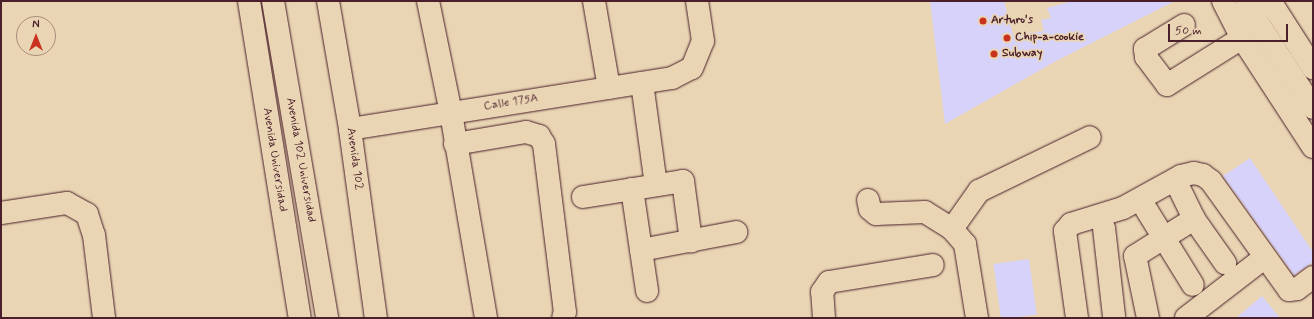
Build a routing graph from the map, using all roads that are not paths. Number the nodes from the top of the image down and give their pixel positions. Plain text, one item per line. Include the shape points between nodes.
1 (249, 1) edge
2 (273, 1) edge
3 (328, 1) edge
4 (428, 1) edge
5 (594, 1) edge
6 (697, 1) edge
7 (1223, 1) edge
8 (1247, 1) edge
9 (1270, 1) edge
10 (1184, 25) dead end
11 (1242, 38) junction
12 (1313, 68) edge
13 (642, 83) junction
14 (610, 88) junction
15 (1313, 108) edge
16 (451, 113) junction
17 (350, 129) junction
18 (1090, 137) dead end
19 (455, 144) junction
20 (1313, 147) edge
21 (656, 185) junction
22 (632, 189) junction
23 (1180, 190) dead end
24 (583, 197) dead end
25 (868, 200) dead end
26 (1146, 210) dead end
27 (1, 213) edge
28 (1194, 218) junction
29 (1104, 228) dead end
30 (736, 232) dead end
31 (958, 236) junction
32 (1162, 238) junction
33 (691, 240) junction
34 (641, 250) junction
35 (1135, 256) junction
36 (1264, 258) junction
37 (1225, 263) dead end
38 (933, 265) dead end
39 (1108, 266) junction
40 (1313, 278) edge
41 (1193, 284) dead end
42 (647, 291) dead end
43 (1114, 316) dead end
44 (104, 318) edge
45 (300, 318) edge
46 (327, 318) edge
47 (376, 318) edge
48 (486, 318) edge
49 (563, 318) edge
50 (824, 318) edge
51 (977, 318) edge
52 (1077, 318) edge
53 (1148, 318) edge
54 (1186, 318) edge

1 - 45 street, Avenida Universidad
2 - 46 street, Avenida 102 Universidad
3 - 17 street, Avenida 102
4 - 16 street
5 - 14 street
6 - 13 street, Calle 175A via 703,41 692,68 672,78
7 - 11 street
8 - 15 street
9 - 12 street
10 - 11 street via 1145,49 1146,57 1167,85
11 - 20 street
13 - 14 street, Calle 175A
13 - 21 street
14 - 16 street, Calle 175A
16 - 17 street, Calle 175A
16 - 19 street
17 - 47 street, Avenida 102
18 - 31 street via 979,191
19 - 48 street
19 - 49 street via 526,132 539,136 544,144 565,312
21 - 22 street
21 - 33 street via 683,181
22 - 24 street
22 - 34 street
23 - 28 street
25 - 31 street via 870,209 876,214 925,212
26 - 32 street
27 - 44 street via 67,203 87,214 94,235
28 - 32 street
28 - 37 street
29 - 39 street
30 - 33 street
31 - 51 street
32 - 35 street
32 - 41 street
33 - 34 street
34 - 42 street
35 - 39 street
35 - 53 street
36 - 40 street via 1289,290 1297,289
36 - 52 street via 1211,181 1203,174 1181,176 1123,208 1071,224 1066,232
36 - 54 street
38 - 50 street via 829,282 822,292
39 - 43 street

